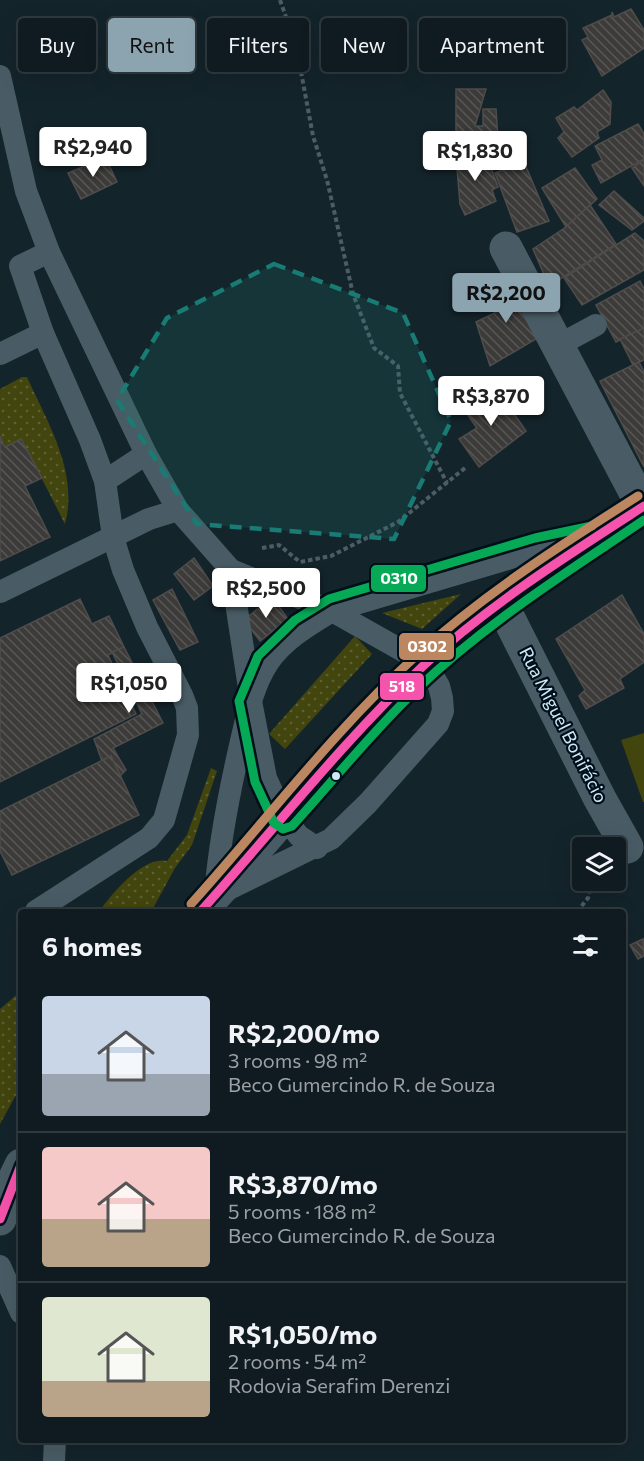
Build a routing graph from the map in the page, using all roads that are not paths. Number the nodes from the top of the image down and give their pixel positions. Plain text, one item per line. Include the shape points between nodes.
1 (0, 76) edge
2 (506, 248) dead end
3 (49, 252) junction
4 (596, 325) dead end
5 (43, 333) junction
6 (557, 346) junction
7 (0, 354) edge
8 (146, 453) junction
9 (105, 481) junction
10 (643, 507) edge
11 (178, 510) junction
12 (113, 537) junction
13 (597, 537) junction
14 (231, 570) junction
15 (0, 592) edge
16 (501, 603) junction
17 (332, 612) junction
18 (426, 664) junction
19 (251, 701) junction
20 (284, 817) junction
21 (627, 847) dead end
22 (317, 848) junction
23 (208, 904) edge
24 (39, 909) edge
25 (18, 1171) edge
26 (0, 1219) edge
27 (0, 1266) edge
28 (18, 1306) edge
29 (55, 1443) edge
30 (54, 1461) edge

1 - 3 lane via 26,191
2 - 6 main road
3 - 5 lane via 21,266
3 - 8 lane
4 - 6 lane
5 - 7 lane
5 - 9 lane
6 - 10 main road
8 - 9 lane
8 - 11 lane
9 - 12 lane
10 - 13 main road
11 - 12 lane
11 - 14 lane
12 - 15 lane
12 - 24 lane via 147,627 182,694 188,735 164,820 148,838
13 - 16 main road
13 - 17 lane via 538,550
14 - 17 lane
14 - 19 lane
16 - 18 main road
16 - 21 main road, Rua Miguel Bonifácio
17 - 18 lane
17 - 19 lane via 303,628 274,656
18 - 20 main road
18 - 22 lane via 442,698 438,724 345,827
19 - 20 lane via 266,778
19 - 23 lane
20 - 22 lane via 299,836
20 - 23 main road
22 - 23 lane
25 - 26 main road
27 - 28 lane
29 - 30 lane

